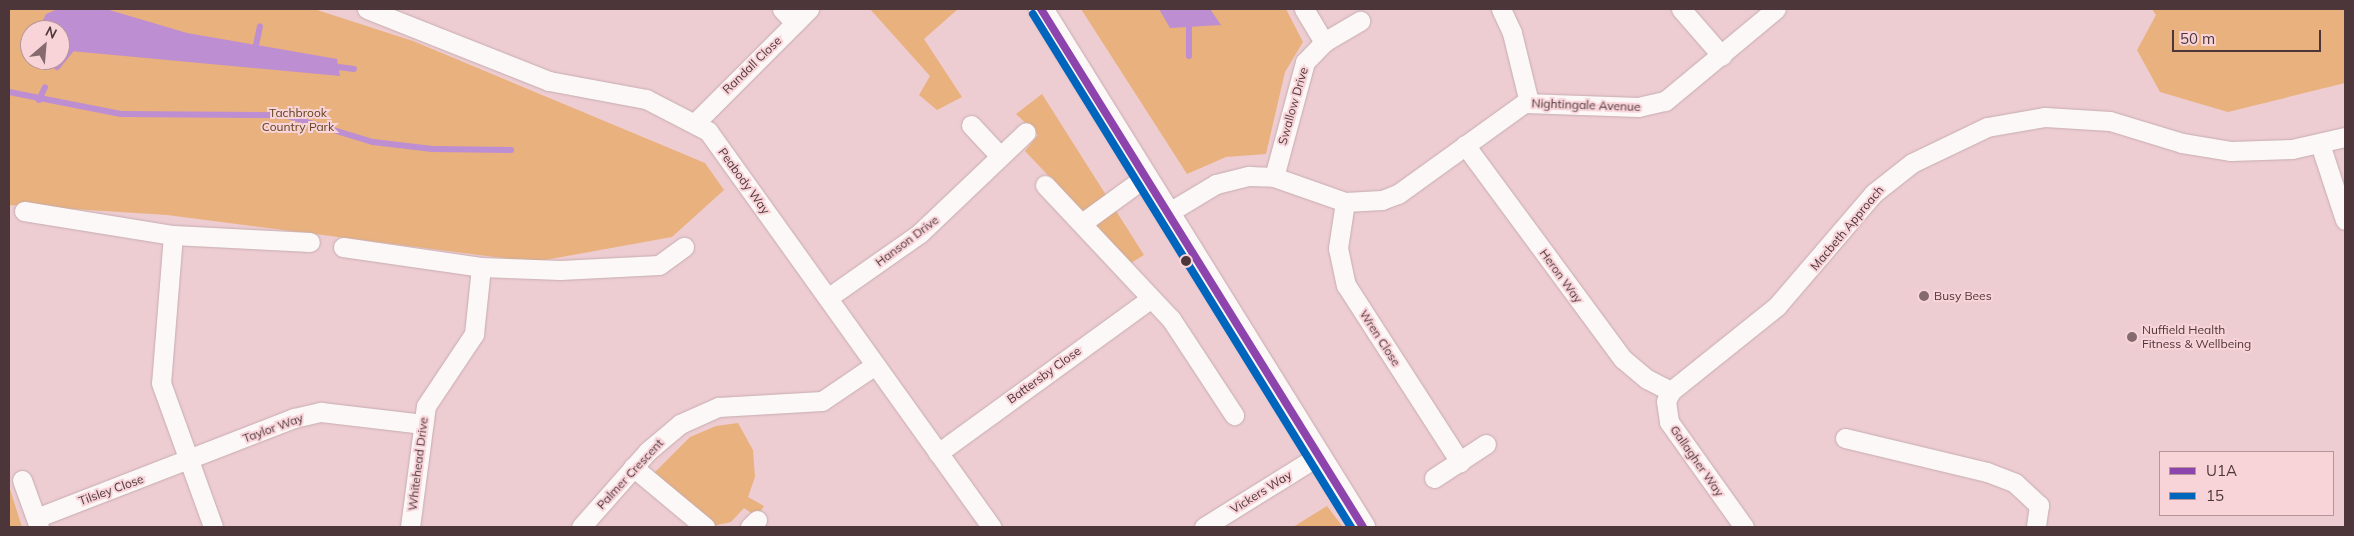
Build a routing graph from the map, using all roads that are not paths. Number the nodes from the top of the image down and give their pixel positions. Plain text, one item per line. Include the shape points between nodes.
1 (368, 9) edge
2 (782, 9) edge
3 (809, 9) edge
4 (1041, 9) edge
5 (1304, 9) edge
6 (1501, 9) edge
7 (1681, 9) edge
8 (1776, 9) edge
9 (1360, 21) dead end
10 (795, 23) junction
11 (1324, 42) junction
12 (1722, 56) junction
13 (1529, 102) junction
14 (696, 122) junction
15 (971, 125) dead end
16 (1026, 132) dead end
17 (2345, 137) edge
18 (2320, 144) junction
19 (1465, 145) junction
20 (1000, 156) junction
21 (1144, 178) junction
22 (1274, 178) junction
23 (1045, 185) dead end
24 (1345, 202) junction
25 (24, 212) dead end
26 (1166, 214) junction
27 (2345, 220) edge
28 (1082, 223) junction
29 (173, 235) junction
30 (310, 242) dead end
31 (684, 247) dead end
32 (343, 248) dead end
33 (481, 267) junction
34 (829, 297) junction
35 (1151, 298) junction
36 (875, 365) junction
37 (1671, 390) junction
38 (1234, 415) dead end
39 (422, 424) junction
40 (1845, 438) dead end
41 (1486, 444) dead end
42 (938, 453) junction
43 (1318, 456) junction
44 (187, 462) junction
45 (1460, 462) junction
46 (634, 467) junction
47 (1434, 478) dead end
48 (22, 480) dead end
49 (37, 523) edge
50 (213, 527) edge
51 (410, 527) edge
52 (581, 527) edge
53 (705, 527) edge
54 (992, 527) edge
55 (1204, 527) edge
56 (1362, 527) edge
57 (1744, 527) edge
58 (2036, 527) edge

1 - 14 street, Peabody Way via 524,73 646,99
2 - 10 street
3 - 10 street, Randall Close
4 - 21 street
5 - 11 street
6 - 13 street via 1512,33
7 - 12 street
8 - 12 street, Nightingale Avenue
9 - 11 street, Swallow Drive
10 - 14 street, Randall Close
11 - 22 street, Swallow Drive via 1299,74
12 - 13 street, Nightingale Avenue via 1675,96 1652,106
13 - 19 street, Nightingale Avenue
14 - 34 street, Peabody Way via 708,130
15 - 20 street
16 - 20 street, Hanson Drive
17 - 18 street, Macbeth Approach
18 - 27 street
18 - 37 street, Macbeth Approach via 2292,149 2222,150 2110,121 2062,117 2006,122 1967,135 1923,156 1887,182 1777,306
19 - 24 street, Nightingale Avenue via 1398,194 1362,204
19 - 37 street, Heron Way via 1623,359 1641,375
20 - 34 street, Hanson Drive via 920,233
21 - 26 street
21 - 28 street
22 - 24 street, Nightingale Avenue
22 - 26 street, Nightingale Avenue via 1228,180
23 - 28 street
24 - 45 street, Wren Close via 1338,248 1346,285
25 - 29 street
26 - 43 street
28 - 35 street
29 - 30 street
29 - 44 street via 160,377
31 - 33 street via 659,265 560,270
32 - 33 street
33 - 39 street, Whitehead Drive via 474,334 459,362 430,398
34 - 36 street, Peabody Way
35 - 38 street via 1171,319
35 - 42 street, Battersby Close
36 - 42 street, Peabody Way
36 - 46 street, Palmer Crescent via 813,403 718,407 680,424
37 - 57 street, Gallagher Way via 1666,401 1669,422
39 - 44 street, Taylor Way via 321,412 294,418
39 - 51 street, Whitehead Drive
40 - 58 street via 1987,472 2015,483 2039,505
41 - 45 street
42 - 54 street, Peabody Way
43 - 55 street, Vickers Way
43 - 56 street
44 - 49 street, Tilsley Close
44 - 50 street
45 - 47 street
46 - 52 street, Palmer Crescent
46 - 53 street
48 - 49 street, Tilsley Close

